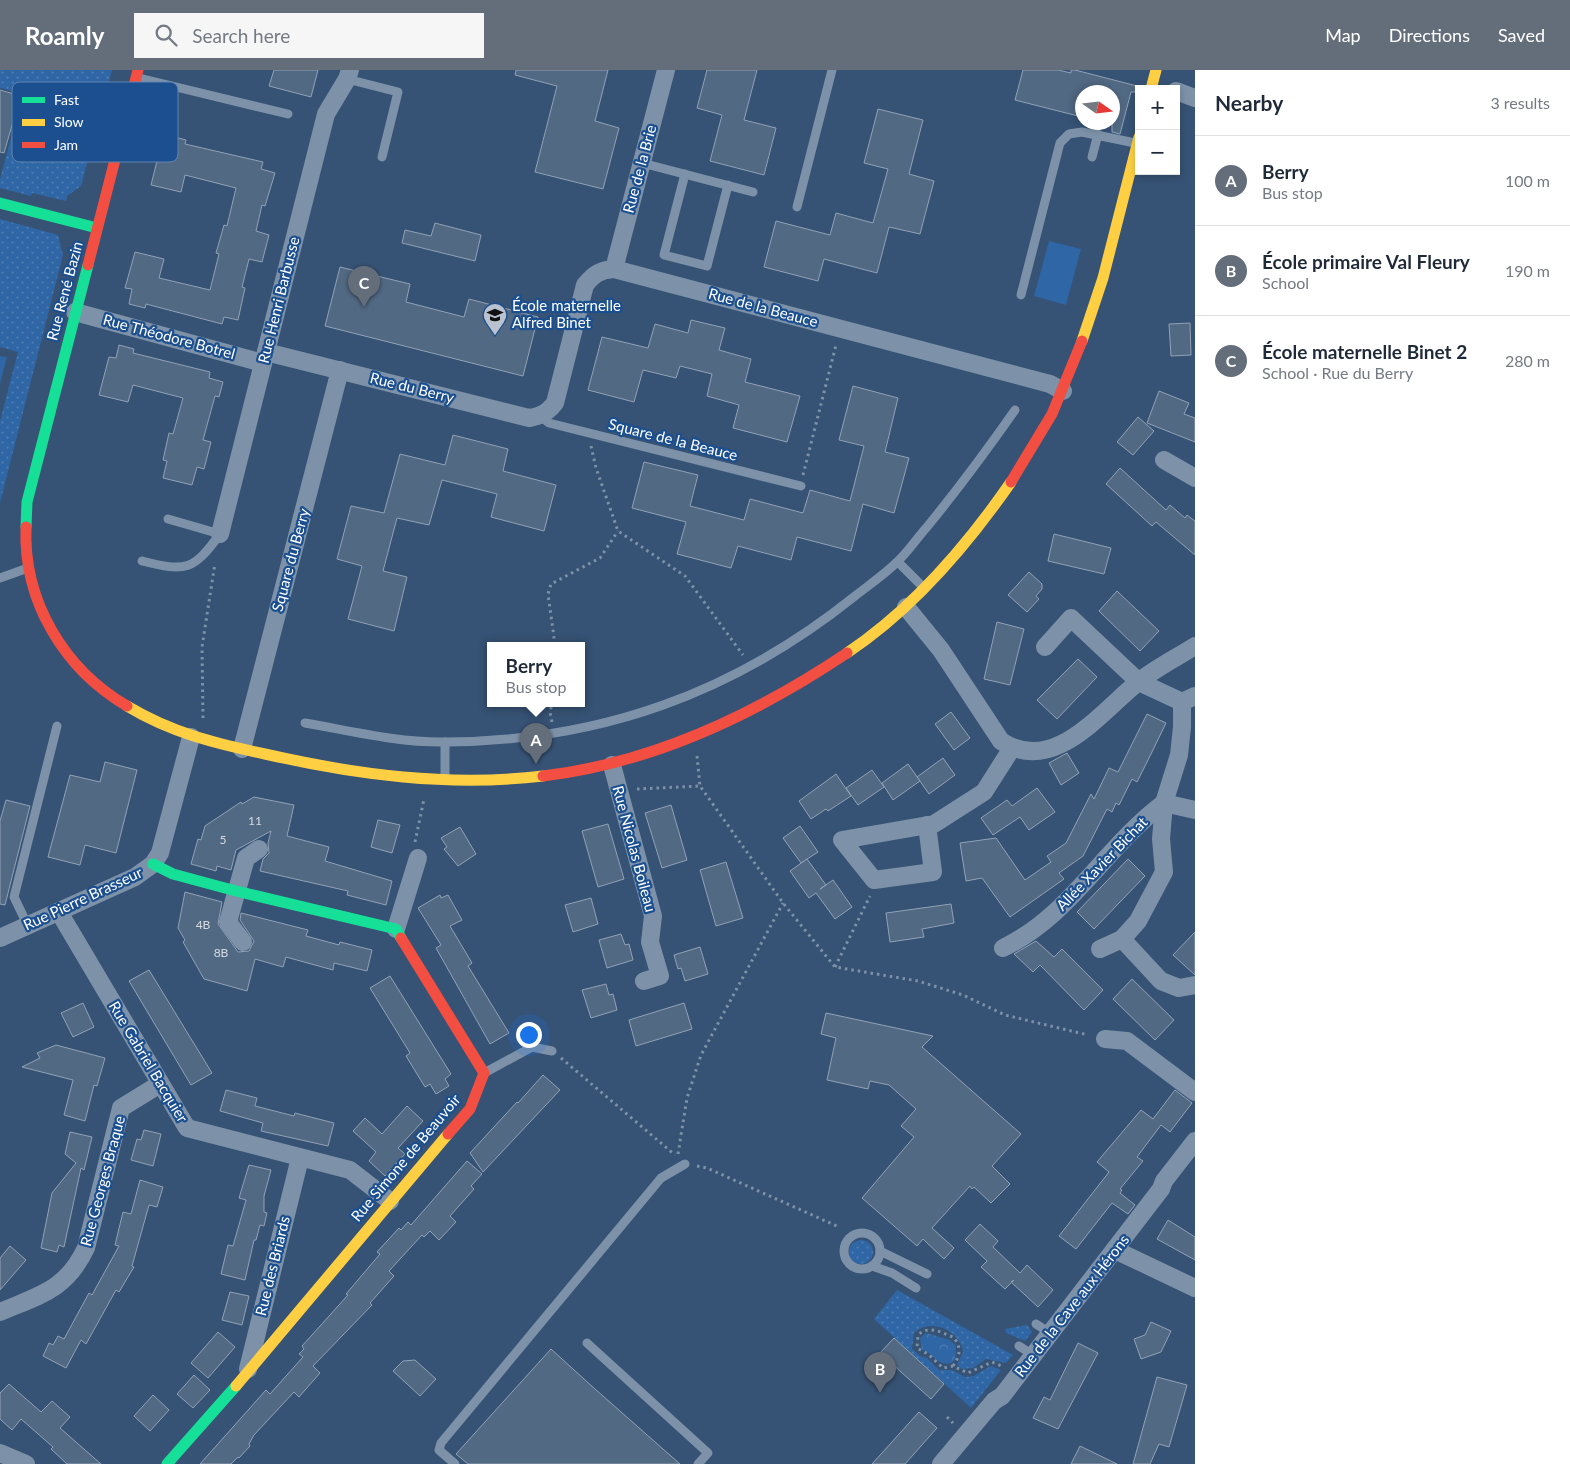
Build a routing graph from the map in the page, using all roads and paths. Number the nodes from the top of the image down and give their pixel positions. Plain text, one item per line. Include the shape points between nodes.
1 (666, 70) edge
2 (832, 70) edge
3 (137, 74) edge
4 (348, 74) edge
5 (167, 82) edge
6 (178, 85) edge
7 (1180, 92) edge
8 (1195, 98) edge
9 (288, 114) dead end
10 (1098, 134) junction
11 (1135, 140) edge
12 (1135, 151) edge
13 (382, 157) dead end
14 (1092, 157) dead end
15 (114, 162) edge
16 (642, 163) junction
17 (685, 174) junction
18 (728, 185) junction
19 (753, 192) dead end
20 (0, 203) edge
21 (798, 207) dead end
22 (97, 228) junction
23 (614, 269) junction
24 (1021, 295) dead end
25 (75, 312) junction
26 (841, 328) junction
27 (264, 357) junction
28 (340, 370) junction
29 (1063, 391) junction
30 (1016, 410) dead end
31 (540, 416) junction
32 (588, 433) junction
33 (1164, 460) dead end
34 (1195, 478) edge
35 (800, 486) joint
36 (168, 519) dead end
37 (618, 531) junction
38 (220, 534) junction
39 (142, 561) dead end
40 (215, 562) dead end
41 (898, 562) junction
42 (28, 568) junction
43 (0, 578) edge
44 (925, 589) junction
45 (906, 607) junction
46 (555, 642) edge
47 (1195, 646) edge
48 (1045, 647) dead end
49 (751, 667) junction
50 (1139, 682) junction
51 (1188, 699) edge
52 (305, 723) dead end
53 (57, 726) dead end
54 (197, 731) junction
55 (696, 735) junction
56 (445, 742) junction
57 (1012, 748) junction
58 (242, 749) junction
59 (612, 764) junction
60 (445, 781) junction
61 (629, 786) dead end
62 (700, 786) junction
63 (420, 796) dead end
64 (1164, 804) junction
65 (1195, 810) edge
66 (927, 825) junction
67 (259, 849) dead end
68 (418, 858) joint
69 (153, 864) junction
70 (874, 880) junction
71 (236, 891) junction
72 (783, 903) junction
73 (59, 912) junction
74 (28, 926) junction
75 (396, 929) junction
76 (0, 938) edge
77 (1122, 940) junction
78 (243, 942) dead end
79 (1003, 948) dead end
80 (1100, 948) dead end
81 (835, 967) junction
82 (644, 981) dead end
83 (1195, 984) edge
84 (1105, 1040) joint
85 (552, 1051) joint
86 (484, 1073) junction
87 (160, 1084) junction
88 (1195, 1092) edge
89 (1195, 1141) edge
90 (300, 1158) junction
91 (685, 1164) joint
92 (390, 1201) junction
93 (839, 1227) dead end
94 (1115, 1250) junction
95 (880, 1251) junction
96 (872, 1266) junction
97 (927, 1274) dead end
98 (916, 1288) dead end
99 (1195, 1288) edge
100 (0, 1312) edge
101 (587, 1343) dead end
102 (953, 1366) junction
103 (1007, 1369) dead end
104 (247, 1374) junction
105 (0, 1453) edge
106 (26, 1464) edge
107 (167, 1464) edge
108 (455, 1464) edge
109 (698, 1464) edge
110 (941, 1464) edge

1 - 16 street, Rue de la Brie
2 - 21 lane
3 - 5 lane
4 - 13 lane via 398,92
4 - 27 street, Rue Henri Barbusse via 326,114
6 - 9 lane
7 - 8 street
10 - 11 lane
10 - 14 lane
10 - 24 lane via 1069,134 1060,143
12 - 29 street, Rue René Bazin via 1096,300
15 - 22 street, Rue René Bazin
16 - 17 lane
16 - 23 street, Rue de la Brie
17 - 18 lane
17 - 18 lane via 664,254 707,266
18 - 19 lane
20 - 22 street
22 - 25 street, Rue René Bazin
23 - 26 street, Rue de la Beauce
23 - 31 street via 602,270 585,285 554,403
25 - 27 street, Rue Théodore Botrel
25 - 42 street, Rue René Bazin via 31,482 24,521
26 - 29 street, Rue de la Beauce via 1050,384
26 - 35 path
27 - 28 street, Rue du Berry
27 - 38 street, Rue Henri Barbusse
28 - 31 street, Rue du Berry via 529,418
28 - 58 street, Square du Berry
29 - 44 street, Rue René Bazin via 1036,444 1000,500
30 - 41 lane via 954,495
31 - 32 lane, Square de la Beauce via 549,423
32 - 35 lane, Square de la Beauce
32 - 37 path via 596,468
33 - 34 street
36 - 38 lane
37 - 46 path via 600,558 551,584 548,594
37 - 49 path via 685,576
38 - 39 lane via 203,558 187,566 168,567
40 - 54 path via 202,647
41 - 44 lane
41 - 49 lane via 823,622
42 - 43 lane
42 - 54 street, Rue René Bazin via 48,629 91,681 126,708 158,724
44 - 45 street, Rue René Bazin
45 - 55 street, Rue René Bazin via 804,682
45 - 57 street via 963,682 991,728 1001,741
47 - 50 street
48 - 50 street via 1071,618
49 - 56 lane via 678,702 602,725 540,737
50 - 51 street
50 - 57 street via 1061,745 1037,752
51 - 64 street via 1179,755
52 - 56 lane via 409,740
53 - 74 lane via 14,897
54 - 58 street, Rue René Bazin
54 - 69 street, Rue Pierre Brasseur via 164,842
55 - 59 street, Rue René Bazin
55 - 62 path
56 - 60 lane
57 - 66 street via 984,792 934,824
58 - 60 street, Rue René Bazin via 334,770
59 - 60 street, Rue René Bazin via 519,779
59 - 82 street, Rue Nicolas Boileau via 652,916 650,942 660,976
61 - 62 path via 640,790
62 - 72 path
63 - 68 path via 425,800 414,841
64 - 65 street
64 - 77 street via 1161,839 1164,872 1138,921
64 - 79 street, Allée Xavier Bichat via 1142,820 1045,923
66 - 70 street via 933,872
66 - 70 street via 842,840
67 - 71 street via 246,858
68 - 75 street
69 - 71 street via 173,874
69 - 73 street, Rue Pierre Brasseur via 135,877
70 - 81 path via 870,898
71 - 75 street
71 - 78 street via 228,922
72 - 81 path
72 - 85 path via 701,1055 687,1098 678,1158
73 - 74 street, Rue Pierre Brasseur
73 - 87 street, Rue Gabriel Bacquier
74 - 76 street, Rue Pierre Brasseur
75 - 86 street
77 - 80 street
77 - 83 street via 1161,981 1180,988
81 - 84 path via 918,981 963,995 1005,1015
84 - 88 street via 1127,1041
85 - 86 lane via 532,1047
86 - 92 street, Rue Simone de Beauvoir via 470,1109
87 - 90 street, Rue Gabriel Bacquier via 188,1128
87 - 100 street, Rue Georges Braque via 122,1108 86,1248 78,1265 54,1289
89 - 94 street, Rue de la Cave aux Hérons
90 - 92 street, Rue Gabriel Bacquier via 350,1170
90 - 104 street, Rue des Briards
91 - 93 path via 707,1168
91 - 108 lane via 662,1178 441,1443 439,1450
92 - 104 street, Rue Simone de Beauvoir
94 - 99 street
94 - 110 street, Rue de la Cave aux Hérons via 1043,1328 1026,1351 1002,1396 994,1401
95 - 96 lane
95 - 96 lane via 876,1240 866,1234 854,1235 846,1243 844,1254 850,1265 860,1269
95 - 97 lane
96 - 98 lane via 892,1273
101 - 109 lane via 708,1453
102 - 102 path via 938,1366 928,1354 920,1352 916,1344 918,1335 934,1329 953,1337 959,1345
102 - 103 path via 968,1373 992,1362
104 - 107 street, Rue Simone de Beauvoir
105 - 106 street

